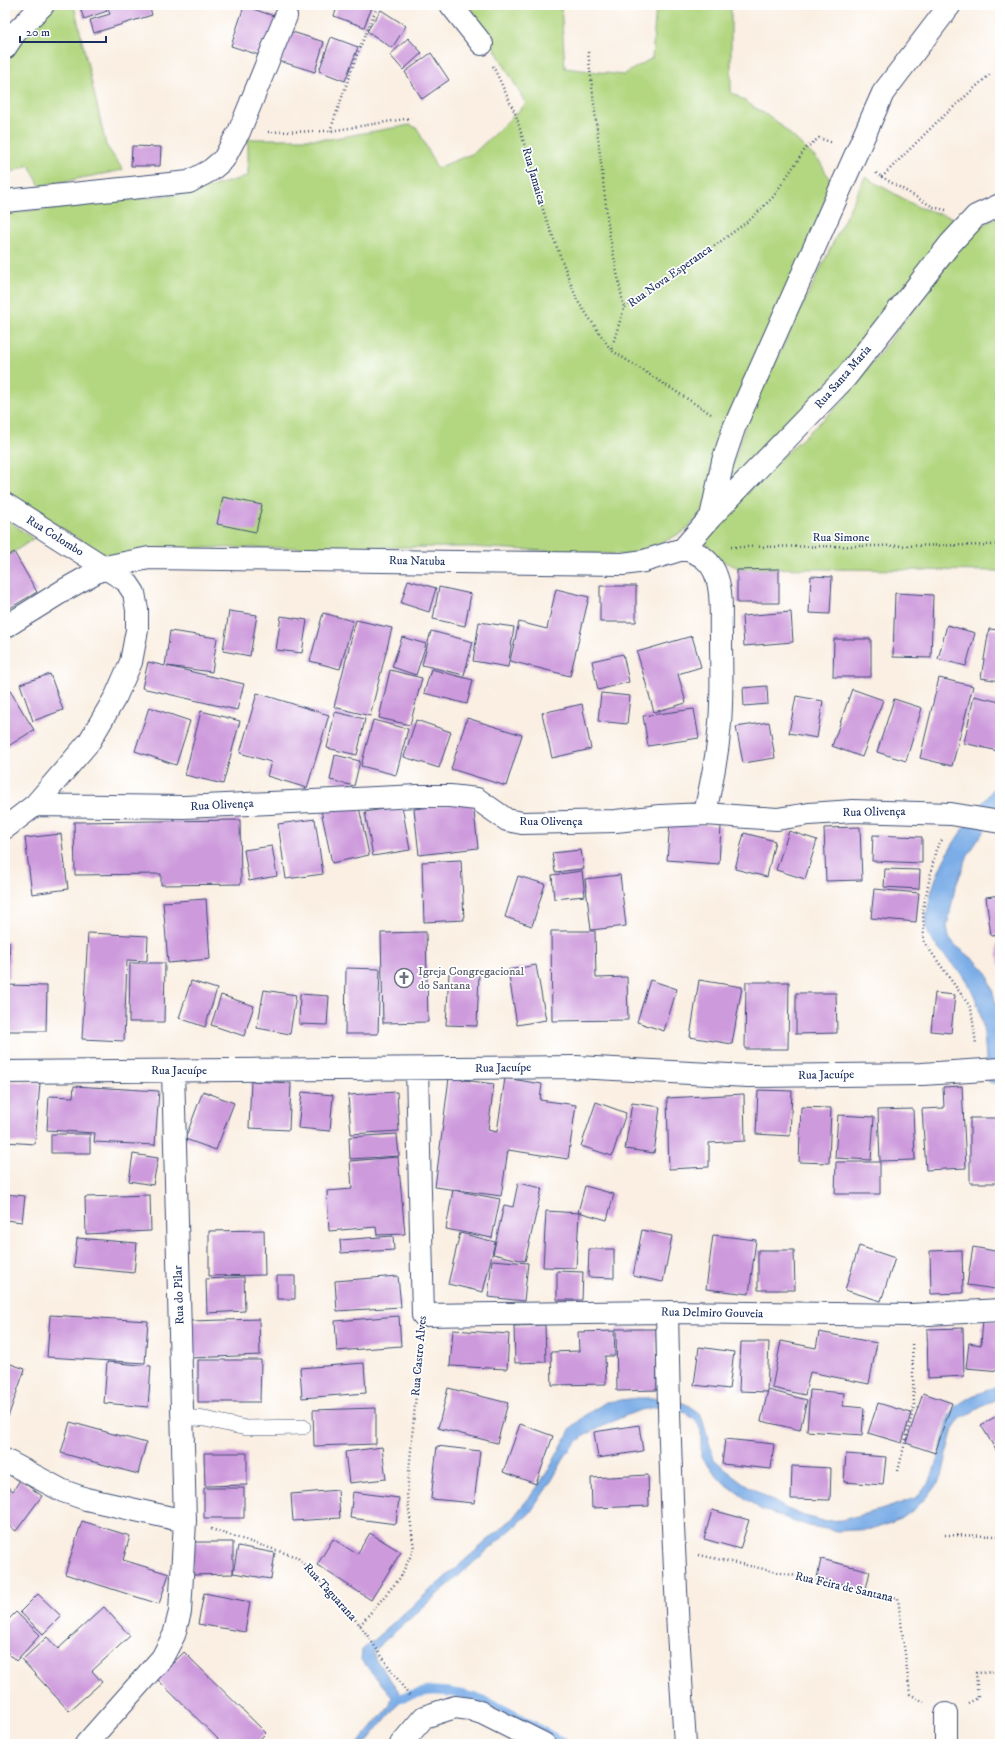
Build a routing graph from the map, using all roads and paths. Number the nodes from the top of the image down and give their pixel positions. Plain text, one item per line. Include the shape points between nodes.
1 (43, 5) edge
2 (378, 5) edge
3 (451, 5) edge
4 (950, 5) edge
5 (286, 16) dead end
6 (482, 44) joint
7 (5, 48) edge
8 (588, 52) dead end
9 (990, 74) dead end
10 (411, 118) dead end
11 (330, 131) junction
12 (239, 132) junction
13 (852, 160) junction
14 (5, 201) edge
15 (1000, 205) edge
16 (976, 216) junction
17 (624, 308) junction
18 (611, 350) junction
19 (734, 428) junction
20 (5, 504) edge
21 (711, 517) junction
22 (1000, 545) edge
23 (726, 547) dead end
24 (682, 549) junction
25 (105, 567) junction
26 (5, 627) edge
27 (35, 804) junction
28 (705, 814) junction
29 (959, 815) junction
30 (1000, 822) edge
31 (5, 828) edge
32 (416, 1069) junction
33 (173, 1070) junction
34 (987, 1070) edge
35 (5, 1072) edge
36 (1000, 1310) edge
37 (667, 1312) junction
38 (423, 1315) junction
39 (911, 1315) junction
40 (182, 1417) junction
41 (303, 1427) dead end
42 (5, 1460) edge
43 (898, 1471) dead end
44 (185, 1521) junction
45 (945, 1535) dead end
46 (1000, 1536) edge
47 (675, 1552) junction
48 (360, 1625) junction
49 (1000, 1672) edge
50 (946, 1714) junction
51 (424, 1717) junction
52 (86, 1744) edge
53 (401, 1744) edge
54 (544, 1744) edge
55 (685, 1744) edge
56 (946, 1744) edge

1 - 7 street via 15,33
2 - 11 path
3 - 6 street
4 - 13 street via 883,93
5 - 12 street
6 - 18 path, Rua Jamaica via 516,115 544,213 577,300
8 - 17 path via 609,232
9 - 16 path via 882,177 933,207
10 - 11 path
11 - 12 path
12 - 14 street via 224,159 211,170 189,182
13 - 17 path, Rua Nova Esperanca via 832,142 819,138 806,148 773,196 751,219
13 - 19 street
15 - 16 street, Rua Santa Maria
16 - 21 street, Rua Santa Maria via 950,244 846,377
17 - 18 path, Rua Nova Esperanca
18 - 19 path
19 - 21 street via 723,461
20 - 25 street, Rua Colombo
21 - 24 street, Rua Santa Maria
22 - 23 path, Rua Simone
24 - 25 street, Rua Natuba via 644,561 623,564 149,558
24 - 28 street via 702,556 712,566 718,579 720,598 720,733
25 - 26 street, Rua Natuba
25 - 27 street, Rua Colombo via 126,581 134,593 138,630 131,662 116,696 89,742
27 - 28 street, Rua Olivença via 184,807 450,796 477,799 507,820 522,823 616,821
27 - 31 street, Rua Colombo
28 - 29 street, Rua Olivença via 777,819 853,811
29 - 30 street, Rua Olivença
29 - 34 path via 936,849 923,909 924,942 972,1008
32 - 33 street, Rua Jacuípe
32 - 34 street, Rua Jacuípe via 576,1067 748,1076 922,1074
32 - 38 street, Rua Castro Alves
33 - 35 street, Rua Jacuípe
33 - 40 street, Rua do Pilar
36 - 39 street, Rua Delmiro Gouveia
37 - 38 street, Rua Delmiro Gouveia
37 - 39 street, Rua Delmiro Gouveia
37 - 47 street
38 - 48 path, Rua Castro Alves via 407,1494 414,1549 400,1578
39 - 43 path via 914,1406
40 - 41 lane via 205,1418 246,1428
40 - 44 street, Rua do Pilar
42 - 44 street via 63,1491 86,1499
44 - 48 path, Rua Taguarana via 297,1557
44 - 52 street, Rua do Pilar via 180,1612 174,1635 162,1658
45 - 46 path
47 - 50 path, Rua Feira de Santana via 689,1552 898,1598 910,1694
47 - 55 street
48 - 51 path, Rua Taguarana
49 - 50 path via 976,1673 978,1698
50 - 56 street
51 - 53 street
51 - 54 street via 455,1707 470,1709

